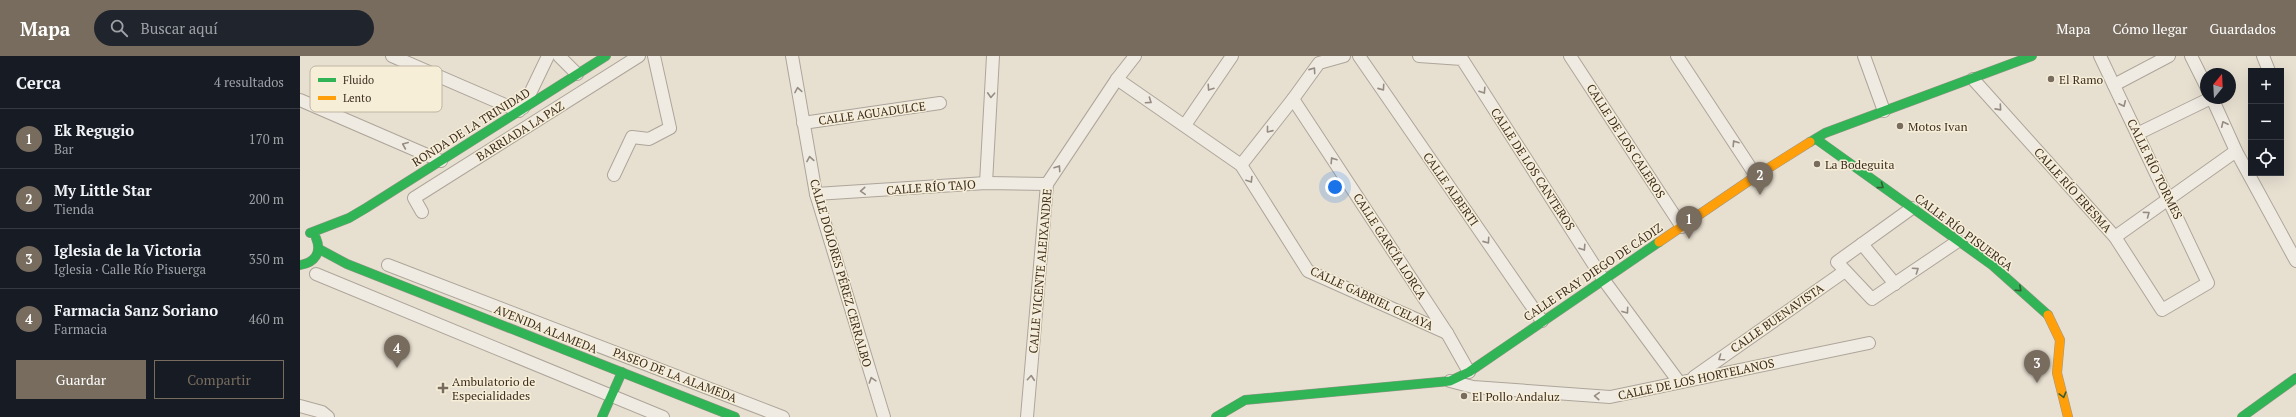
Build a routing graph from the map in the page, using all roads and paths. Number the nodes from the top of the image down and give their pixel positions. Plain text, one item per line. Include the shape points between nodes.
1 (392, 56) edge
2 (548, 56) edge
3 (559, 56) edge
4 (606, 56) edge
5 (640, 56) edge
6 (654, 56) edge
7 (792, 56) edge
8 (992, 56) edge
9 (1135, 56) edge
10 (1232, 56) edge
11 (1344, 56) edge
12 (1360, 56) edge
13 (1419, 56) edge
14 (1570, 56) edge
15 (1677, 56) edge
16 (1864, 56) edge
17 (2032, 56) edge
18 (2100, 56) edge
19 (2169, 56) edge
20 (2192, 56) edge
21 (2263, 56) edge
22 (416, 66) edge
23 (2268, 68) edge
24 (2200, 73) edge
25 (577, 74) junction
26 (442, 77) edge
27 (1116, 79) junction
28 (1974, 79) junction
29 (2114, 85) junction
30 (1293, 99) junction
31 (300, 100) edge
32 (940, 103) dead end
33 (2200, 103) edge
34 (310, 104) edge
35 (2214, 104) edge
36 (521, 110) junction
37 (1884, 111) junction
38 (328, 112) edge
39 (804, 123) junction
40 (1185, 125) junction
41 (2138, 134) junction
42 (1816, 139) junction
43 (2236, 151) junction
44 (441, 161) junction
45 (1241, 165) junction
46 (614, 175) dead end
47 (1756, 176) junction
48 (986, 183) junction
49 (1047, 184) junction
50 (816, 194) junction
51 (2169, 198) junction
52 (1912, 208) junction
53 (422, 212) dead end
54 (348, 218) junction
55 (1682, 226) junction
56 (304, 230) edge
57 (2115, 237) junction
58 (1958, 241) junction
59 (1862, 244) junction
60 (319, 248) junction
61 (2296, 261) edge
62 (312, 262) junction
63 (347, 264) junction
64 (300, 265) edge
65 (388, 265) dead end
66 (1845, 271) junction
67 (316, 274) dead end
68 (1603, 279) junction
69 (1895, 284) junction
70 (2162, 310) joint
71 (1542, 321) junction
72 (1447, 333) junction
73 (1869, 343) dead end
74 (622, 372) junction
75 (1469, 372) junction
76 (2296, 378) edge
77 (1450, 381) junction
78 (1685, 381) junction
79 (610, 396) junction
80 (300, 406) edge
81 (328, 417) edge
82 (602, 417) edge
83 (664, 417) edge
84 (735, 417) edge
85 (783, 417) edge
86 (884, 417) edge
87 (1027, 417) edge
88 (1216, 417) edge
89 (2068, 417) edge
90 (2242, 417) edge

1 - 22 street
2 - 36 street
3 - 25 street
4 - 25 street, RONDA DE LA TRINIDAD
5 - 53 street, BARRIADA LA PAZ via 414,198
6 - 46 street via 670,128 649,139 632,137
39 -> 7 street, CALLE DOLORES PÉREZ CERRALBO
8 -> 48 street
9 - 27 street, CALLE VICENTE ALEIXANDRE
10 -> 40 street
30 -> 11 street via 1319,63
12 -> 71 street, CALLE ALBERTI
13 -> 68 street, CALLE DE LOS CANTEROS via 1462,58
14 - 55 street, CALLE DE LOS CALEROS
47 -> 15 street
16 - 37 street
17 - 28 street, CALLE FRAY DIEGO DE CÁDIZ
18 - 29 street, CALLE RÍO TORMES
19 - 29 street
20 - 24 street
21 - 23 street
25 - 36 street, RONDA DE LA TRINIDAD
26 - 36 street
27 -> 40 street, CALLE GABRIEL CELAYA
49 -> 27 street, CALLE VICENTE ALEIXANDRE
28 - 37 street, CALLE FRAY DIEGO DE CÁDIZ
28 -> 57 street, CALLE RÍO ERESMA
29 -> 41 street, CALLE RÍO TORMES
30 -> 45 street
72 -> 30 street, CALLE GARCÍA LORCA
34 -> 31 street
32 - 39 street, CALLE AGUADULCE
33 - 41 street
43 -> 35 street
36 - 44 street, RONDA DE LA TRINIDAD
37 - 42 street, CALLE FRAY DIEGO DE CÁDIZ via 1825,133
44 -> 38 street
50 -> 39 street, CALLE DOLORES PÉREZ CERRALBO
40 - 45 street, CALLE GABRIEL CELAYA
41 - 51 street, CALLE RÍO TORMES
42 - 47 street, CALLE FRAY DIEGO DE CÁDIZ
42 -> 52 street, CALLE RÍO PISUERGA
43 - 51 street
43 - 61 street
44 - 54 street, RONDA DE LA TRINIDAD
45 -> 72 street, CALLE GABRIEL CELAYA via 1308,271
47 - 55 street, CALLE FRAY DIEGO DE CÁDIZ
48 - 49 street, CALLE RÍO TAJO
48 -> 50 street, CALLE RÍO TAJO
87 -> 49 street, CALLE VICENTE ALEIXANDRE
86 -> 50 street, CALLE DOLORES PÉREZ CERRALBO
57 -> 51 street
51 - 70 street, CALLE RÍO TORMES via 2208,283
52 - 58 street, CALLE RÍO PISUERGA
52 - 59 street
54 - 56 street, RONDA DE LA TRINIDAD
54 - 60 street, RONDA DE LA TRINIDAD
55 - 68 street, CALLE FRAY DIEGO DE CÁDIZ
56 - 60 street via 314,236
57 - 70 street, CALLE RÍO ERESMA
69 -> 58 street
58 -> 89 street, CALLE RÍO PISUERGA via 1992,265 2049,316 2060,340 2057,373
59 - 66 street via 1837,262
59 - 69 street
60 - 62 street, RONDA DE LA TRINIDAD via 316,259
60 - 63 street, AVENIDA ALAMEDA
62 - 63 street, AVENIDA ALAMEDA
62 - 64 street, AVENIDA ALAMEDA
63 - 74 street, AVENIDA ALAMEDA
65 - 85 street, PASEO DE LA ALAMEDA
66 - 69 street via 1872,300
66 -> 78 street, CALLE BUENAVISTA
67 - 79 street
68 - 71 street, CALLE FRAY DIEGO DE CÁDIZ
68 -> 78 street, CALLE DE LOS CANTEROS
71 - 75 street, CALLE FRAY DIEGO DE CÁDIZ
72 - 75 street, CALLE GARCÍA LORCA
73 - 78 street, CALLE DE LOS HORTELANOS
74 - 79 street
74 - 84 street, AVENIDA ALAMEDA
75 - 77 street, CALLE FRAY DIEGO DE CÁDIZ
76 - 90 street
78 -> 77 street, CALLE DE LOS HORTELANOS via 1610,397 1473,387
77 - 88 street, CALLE FRAY DIEGO DE CÁDIZ via 1245,400
79 - 82 street
79 - 83 street
80 - 81 street via 322,412

